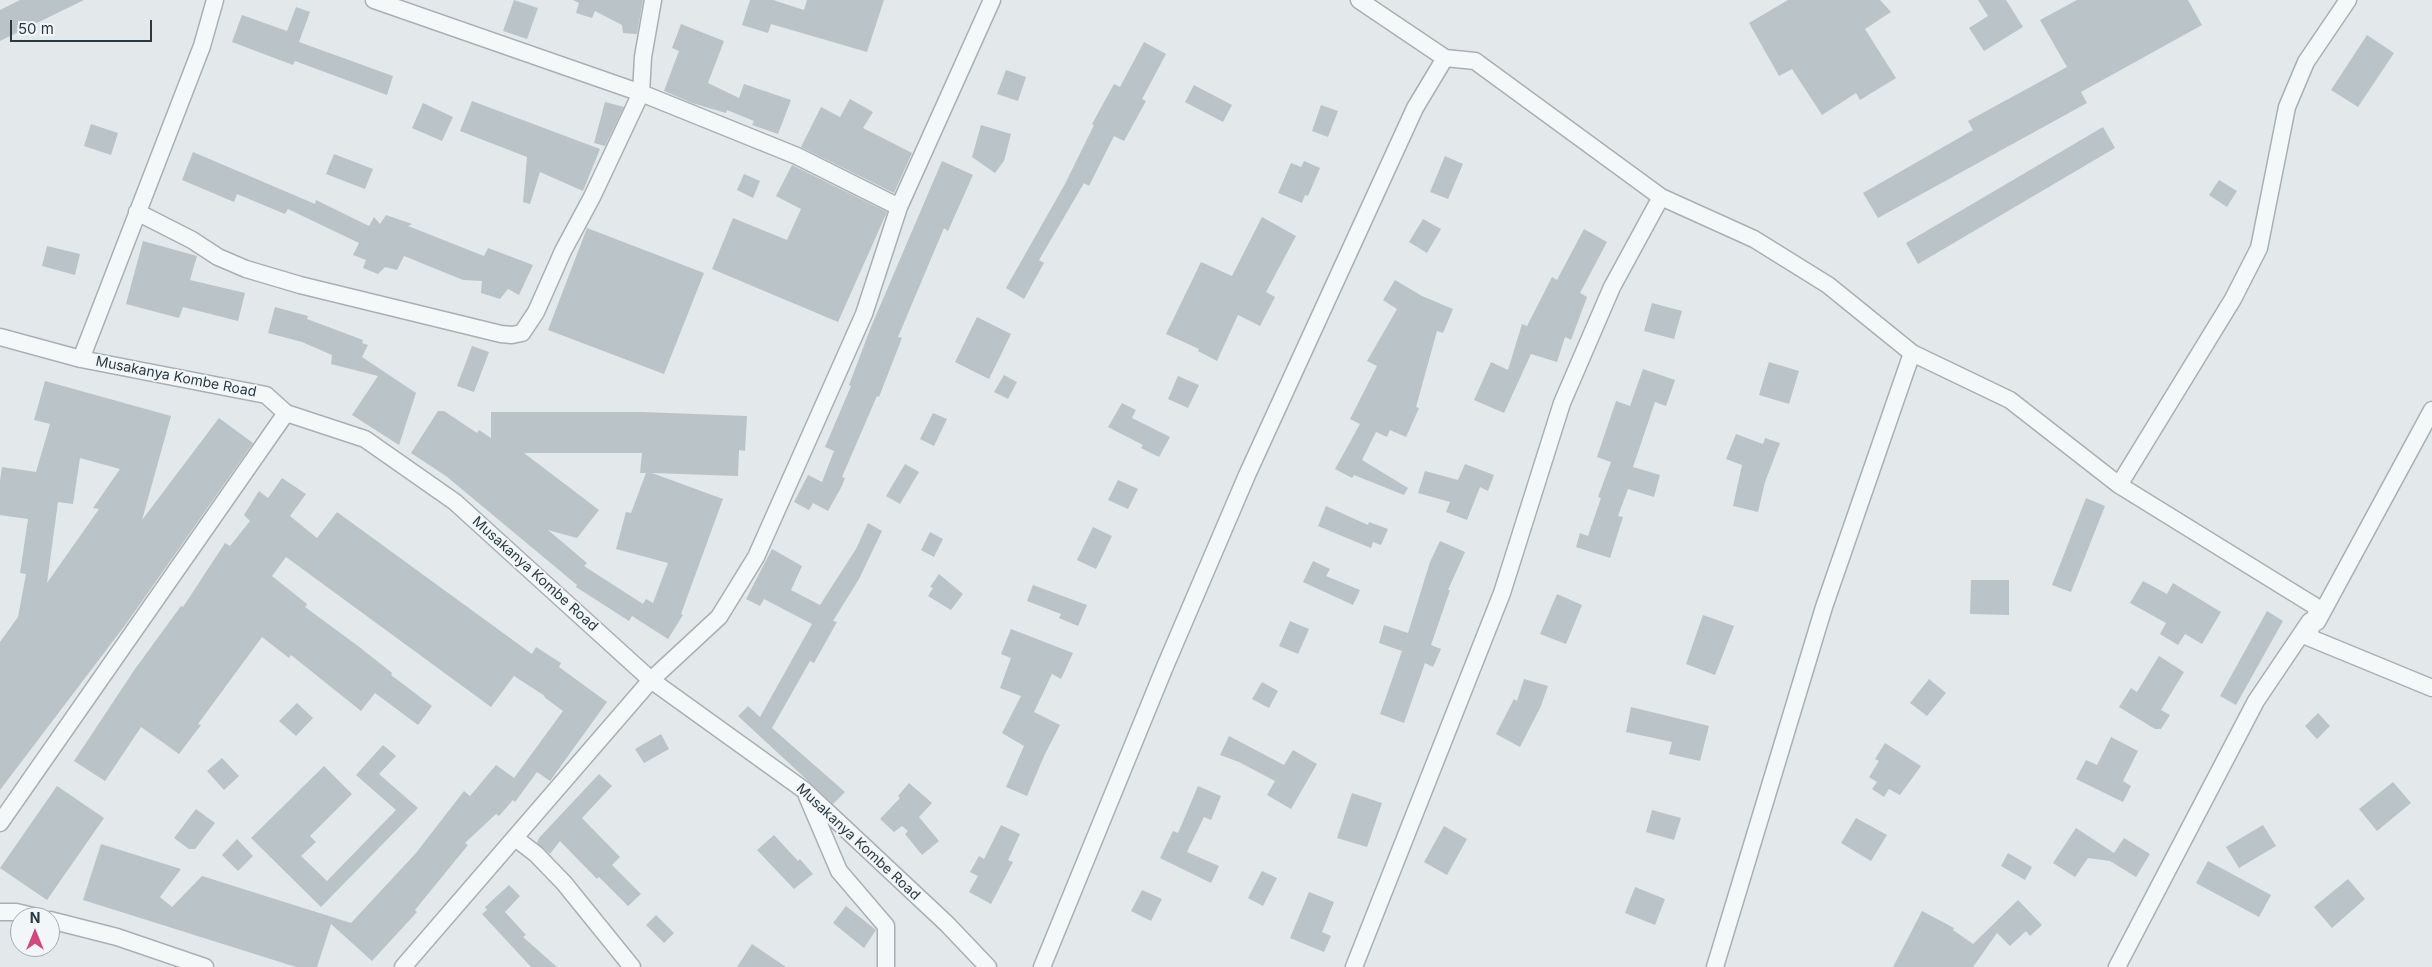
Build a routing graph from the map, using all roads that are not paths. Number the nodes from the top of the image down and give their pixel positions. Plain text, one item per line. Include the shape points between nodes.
1 (215, 0) edge
2 (374, 0) edge
3 (653, 0) edge
4 (992, 0) edge
5 (1359, 0) edge
6 (2348, 0) edge
7 (1445, 58) junction
8 (641, 93) junction
9 (1661, 196) junction
10 (900, 207) junction
11 (137, 212) junction
12 (0, 337) edge
13 (1912, 353) junction
14 (81, 359) junction
15 (2432, 410) edge
16 (286, 412) junction
17 (2119, 485) junction
18 (2318, 608) junction
19 (2308, 637) junction
20 (651, 680) junction
21 (2432, 688) edge
22 (804, 790) junction
23 (0, 823) edge
24 (515, 838) junction
25 (60, 923) edge
26 (205, 967) edge
27 (403, 967) edge
28 (632, 967) edge
29 (886, 967) edge
30 (988, 967) edge
31 (1042, 967) edge
32 (1354, 967) edge
33 (1715, 967) edge
34 (2117, 967) edge

1 - 11 street via 202,46
2 - 8 street
3 - 8 street via 643,57
4 - 10 street
5 - 7 street
6 - 17 street via 2306,62 2287,108 2259,248 2233,299
7 - 9 street via 1475,62
7 - 31 street via 1415,108 1247,474
8 - 10 street via 796,156
8 - 11 street via 536,312 522,332 512,335 300,285 246,269
9 - 13 street via 1754,239 1795,264 1828,285
9 - 32 street via 1612,287 1562,403 1502,593
10 - 20 street via 864,314 756,557 719,617
11 - 14 street via 126,249
12 - 14 street, Musakanya Kombe Road
13 - 17 street via 2010,400
13 - 33 street via 1824,607
14 - 16 street, Musakanya Kombe Road via 266,395
15 - 19 street
16 - 20 street, Musakanya Kombe Road via 364,439 455,502
16 - 23 street
17 - 18 street
18 - 19 street
18 - 34 street via 2256,700
19 - 21 street
20 - 22 street, Musakanya Kombe Road
20 - 24 street
22 - 29 street via 839,871 886,926
22 - 30 street, Musakanya Kombe Road via 947,924
24 - 27 street
24 - 28 street via 564,883
25 - 26 street via 117,937

